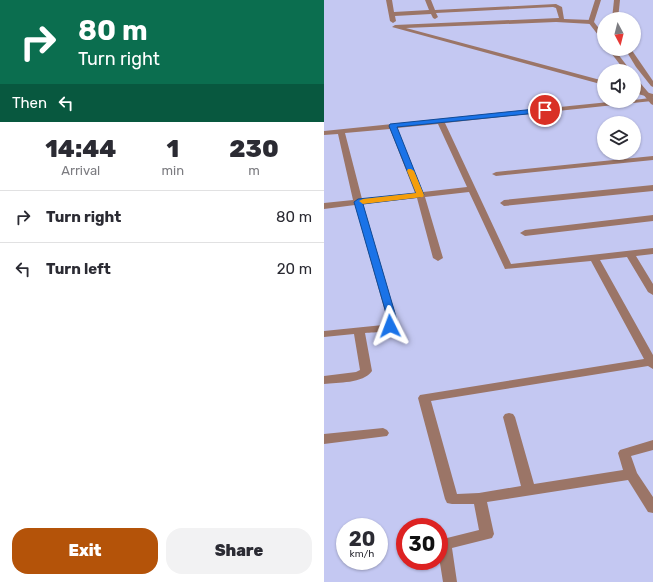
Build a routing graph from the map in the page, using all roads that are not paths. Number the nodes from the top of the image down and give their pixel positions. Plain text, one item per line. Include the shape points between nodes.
1 (389, 0) edge
2 (428, 0) edge
3 (598, 0) edge
4 (617, 0) edge
5 (552, 2) edge
6 (434, 12) junction
7 (616, 12) edge
8 (392, 14) junction
9 (562, 21) junction
10 (591, 22) junction
11 (438, 24) junction
12 (395, 27) junction
13 (597, 30) edge
14 (616, 56) edge
15 (632, 56) edge
16 (623, 64) edge
17 (597, 80) edge
18 (653, 85) edge
19 (641, 87) edge
20 (641, 94) edge
21 (652, 100) edge
22 (440, 120) junction
23 (392, 126) junction
24 (341, 131) junction
25 (324, 133) edge
26 (653, 158) edge
27 (496, 174) dead end
28 (653, 188) edge
29 (471, 189) junction
30 (420, 195) junction
31 (358, 202) junction
32 (504, 203) dead end
33 (324, 206) edge
34 (653, 218) edge
35 (525, 233) dead end
36 (653, 251) edge
37 (630, 254) junction
38 (438, 258) dead end
39 (594, 258) junction
40 (653, 292) edge
41 (359, 331) junction
42 (324, 334) edge
43 (652, 363) edge
44 (324, 380) edge
45 (509, 417) dead end
46 (383, 433) dead end
47 (324, 439) edge
48 (653, 445) edge
49 (631, 474) junction
50 (529, 490) junction
51 (479, 498) junction
52 (653, 508) edge
53 (450, 582) edge

1 - 8 street
2 - 6 street
3 - 10 street
4 - 7 street
5 - 6 street
5 - 9 street via 559,7
6 - 8 street
6 - 11 street
8 - 12 street
9 - 10 street
9 - 11 street
10 - 13 street
11 - 12 street
12 - 17 street
14 - 16 street
15 - 18 street
19 - 21 street
20 - 21 street
21 - 22 street
22 - 23 street
22 - 29 street
23 - 24 street
23 - 30 street
24 - 25 street
24 - 31 street
26 - 27 street
28 - 32 street
29 - 30 street
29 - 39 street via 508,267
30 - 31 street
30 - 38 street
31 - 33 street
31 - 41 street via 393,323 384,328
34 - 35 street
36 - 37 street
37 - 39 street
37 - 40 street
39 - 43 street
41 - 42 street
41 - 44 street via 366,371 359,376
43 - 51 street via 424,398 452,499
45 - 50 street
46 - 47 street
48 - 49 street via 624,453
49 - 50 street
49 - 52 street
50 - 51 street
51 - 53 street via 487,534 444,544

